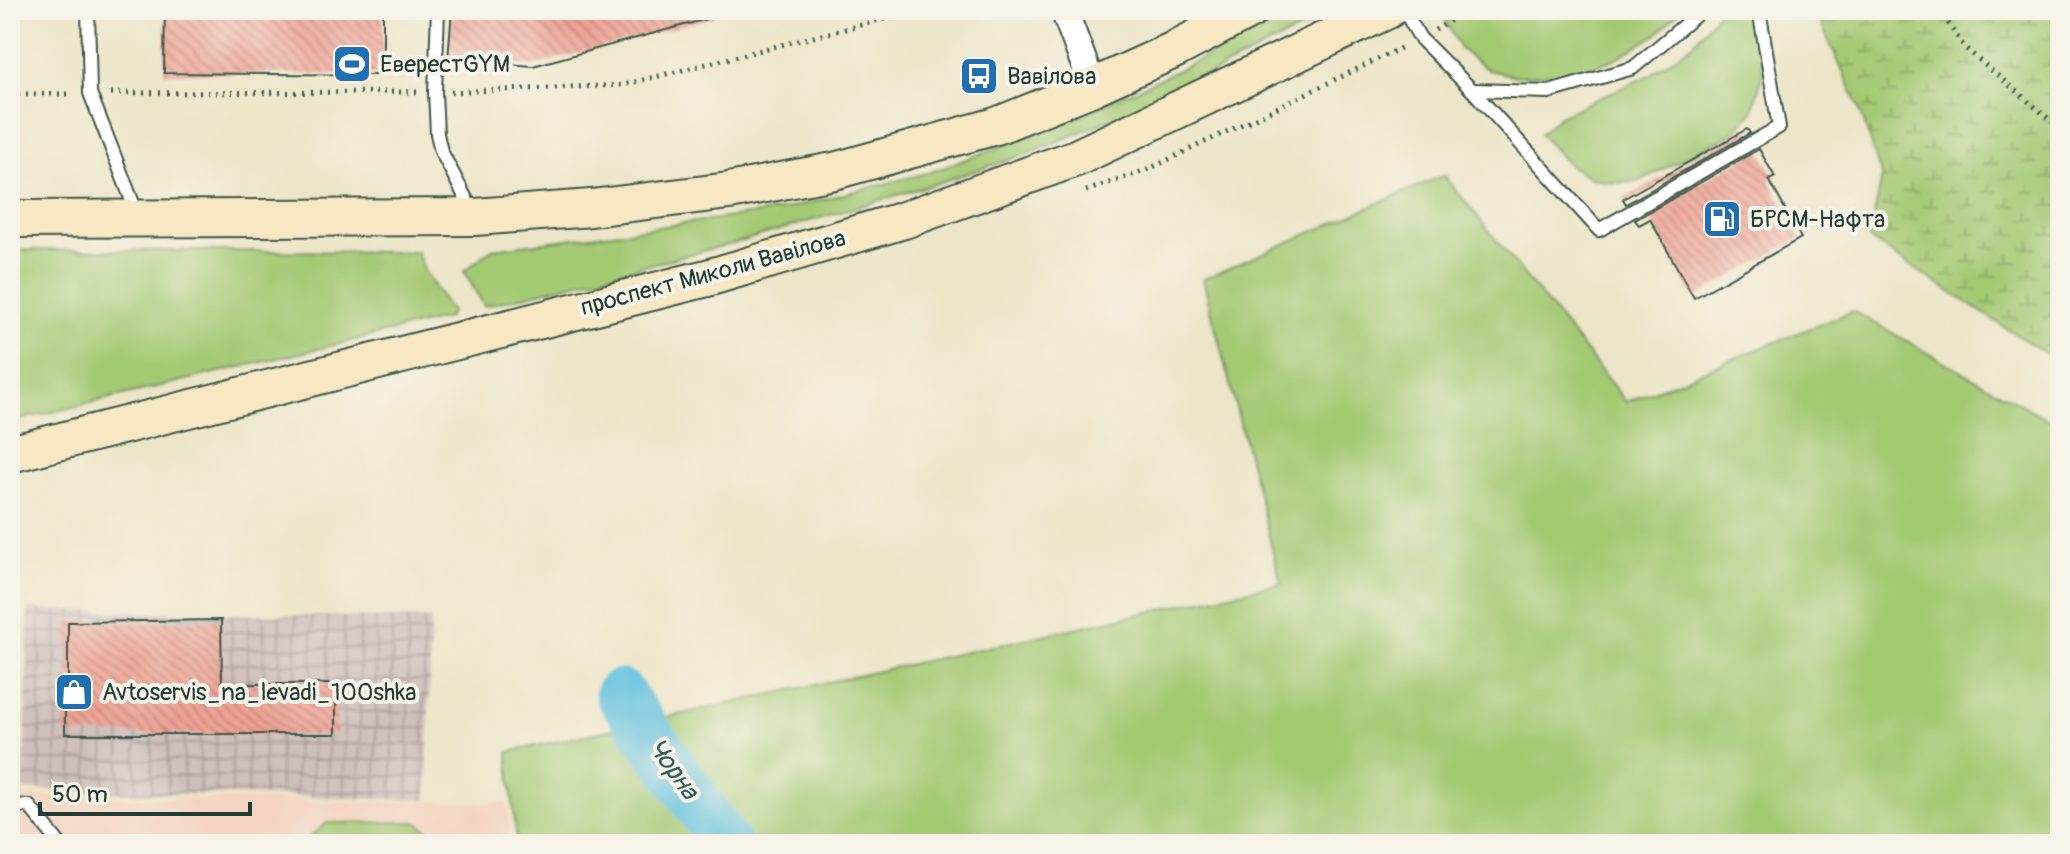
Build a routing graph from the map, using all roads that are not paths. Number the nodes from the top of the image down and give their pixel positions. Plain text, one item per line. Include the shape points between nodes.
1 (88, 10) edge
2 (438, 10) edge
3 (1064, 10) edge
4 (1250, 10) edge
5 (1388, 10) edge
6 (1404, 10) edge
7 (1702, 10) edge
8 (1759, 10) edge
9 (1093, 87) junction
10 (1472, 90) junction
11 (475, 217) junction
12 (10, 219) edge
13 (139, 219) junction
14 (10, 454) edge
15 (10, 805) edge
16 (60, 844) edge

1 - 13 lane via 90,93
2 - 11 lane via 437,134
3 - 9 street
4 - 9 main road
5 - 14 main road, проспект Миколи Вавілова via 1076,158 904,220 707,278
6 - 10 lane via 1420,38
7 - 10 lane via 1633,68 1549,92
8 - 10 lane via 1779,127 1599,230
9 - 11 main road via 996,126 834,171 714,193
11 - 13 main road
12 - 13 main road
15 - 16 lane via 29,806

